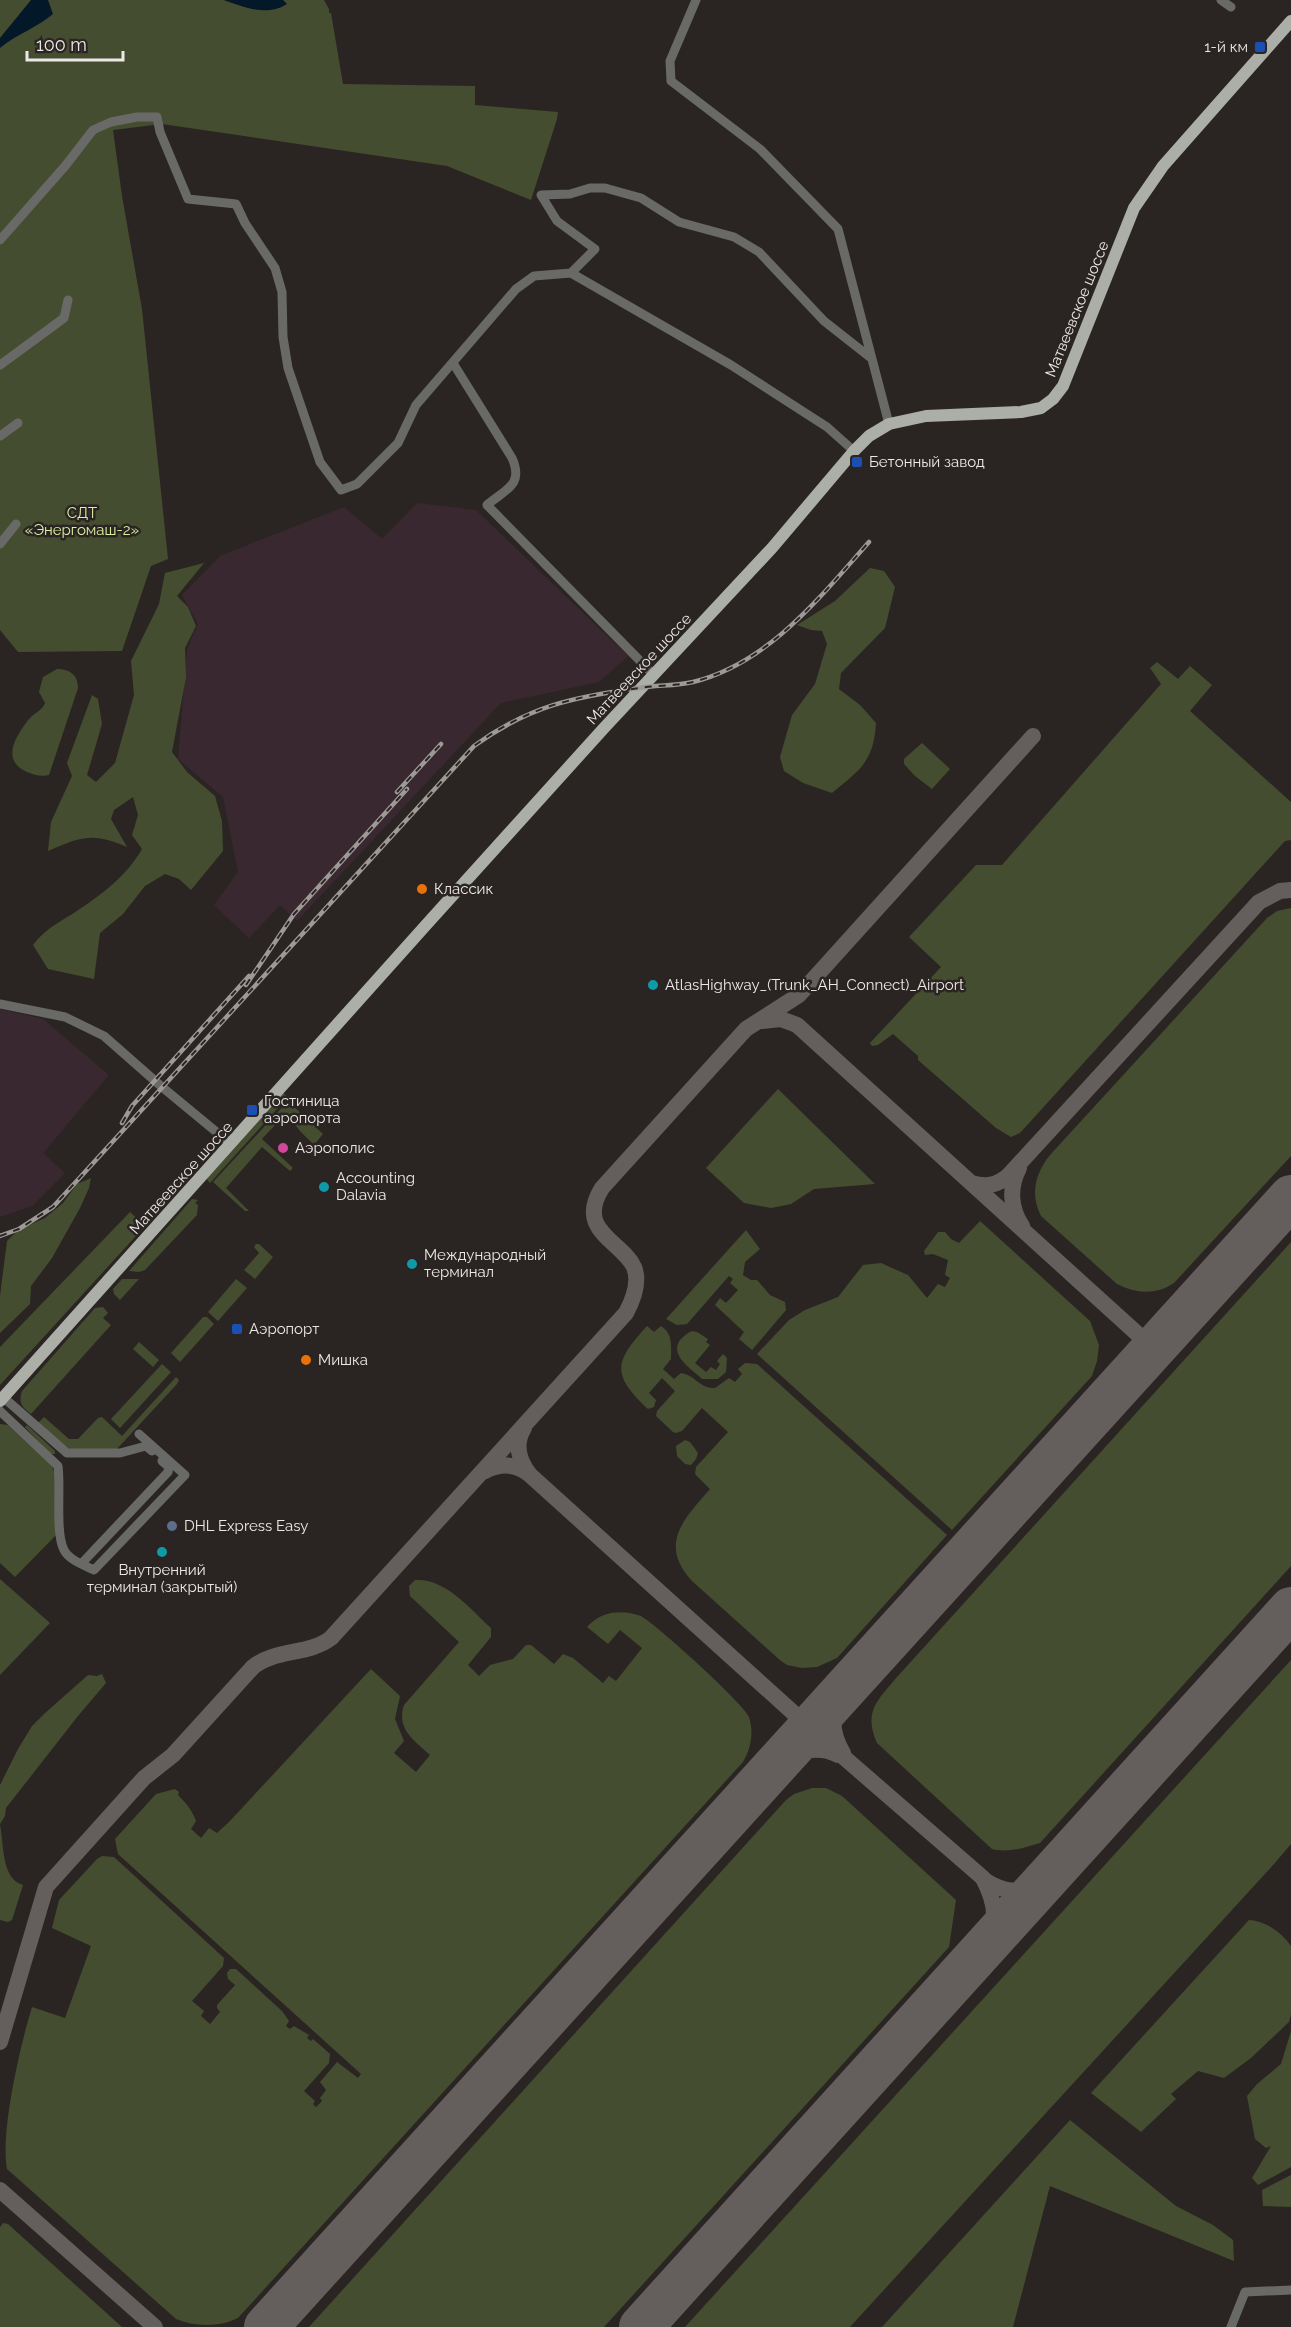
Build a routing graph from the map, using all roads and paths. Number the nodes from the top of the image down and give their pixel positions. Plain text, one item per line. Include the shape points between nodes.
1 (696, 0) edge
2 (1221, 0) edge
3 (1231, 6) dead end
4 (1291, 21) edge
5 (0, 240) edge
6 (572, 273) junction
7 (68, 300) dead end
8 (871, 358) junction
9 (453, 363) junction
10 (0, 365) edge
11 (18, 423) dead end
12 (889, 424) junction
13 (0, 436) edge
14 (854, 451) junction
15 (16, 524) dead end
16 (0, 544) edge
17 (654, 675) junction
18 (0, 1004) edge
19 (231, 1144) junction
20 (2, 1399) edge
21 (0, 1411) edge
22 (139, 1434) dead end
23 (80, 1563) junction
24 (1291, 2290) edge
25 (1231, 2327) edge

1 - 8 street via 670,61 671,81 760,149 838,229
2 - 3 street
4 - 12 main road, Матвеевское шоссе via 1163,166 1134,208 1063,386 1053,399 1041,408 1021,412 926,416
5 - 9 street via 93,130 111,122 158,117 160,132 188,199 236,204 274,264 282,292 288,368 320,462 341,490 357,484 398,443 416,405
6 - 8 street via 595,249 557,221 541,195 570,194 598,187 618,191 641,198 671,219 734,237 756,250 824,321
6 - 9 street via 534,276 516,289
6 - 14 street via 731,365 827,427
7 - 10 street via 64,318
8 - 12 street
9 - 17 street via 516,469 514,483 487,505
11 - 13 street
12 - 14 main road, Матвеевское шоссе
14 - 17 main road, Матвеевское шоссе via 772,548
15 - 16 street
17 - 19 main road, Матвеевское шоссе
18 - 19 street via 65,1017 104,1036
19 - 20 main road, Матвеевское шоссе
20 - 23 street via 67,1453 120,1453 146,1446 169,1467
21 - 23 street via 58,1466 60,1537 64,1551
22 - 23 street via 185,1474 94,1570
24 - 25 street via 1245,2292

